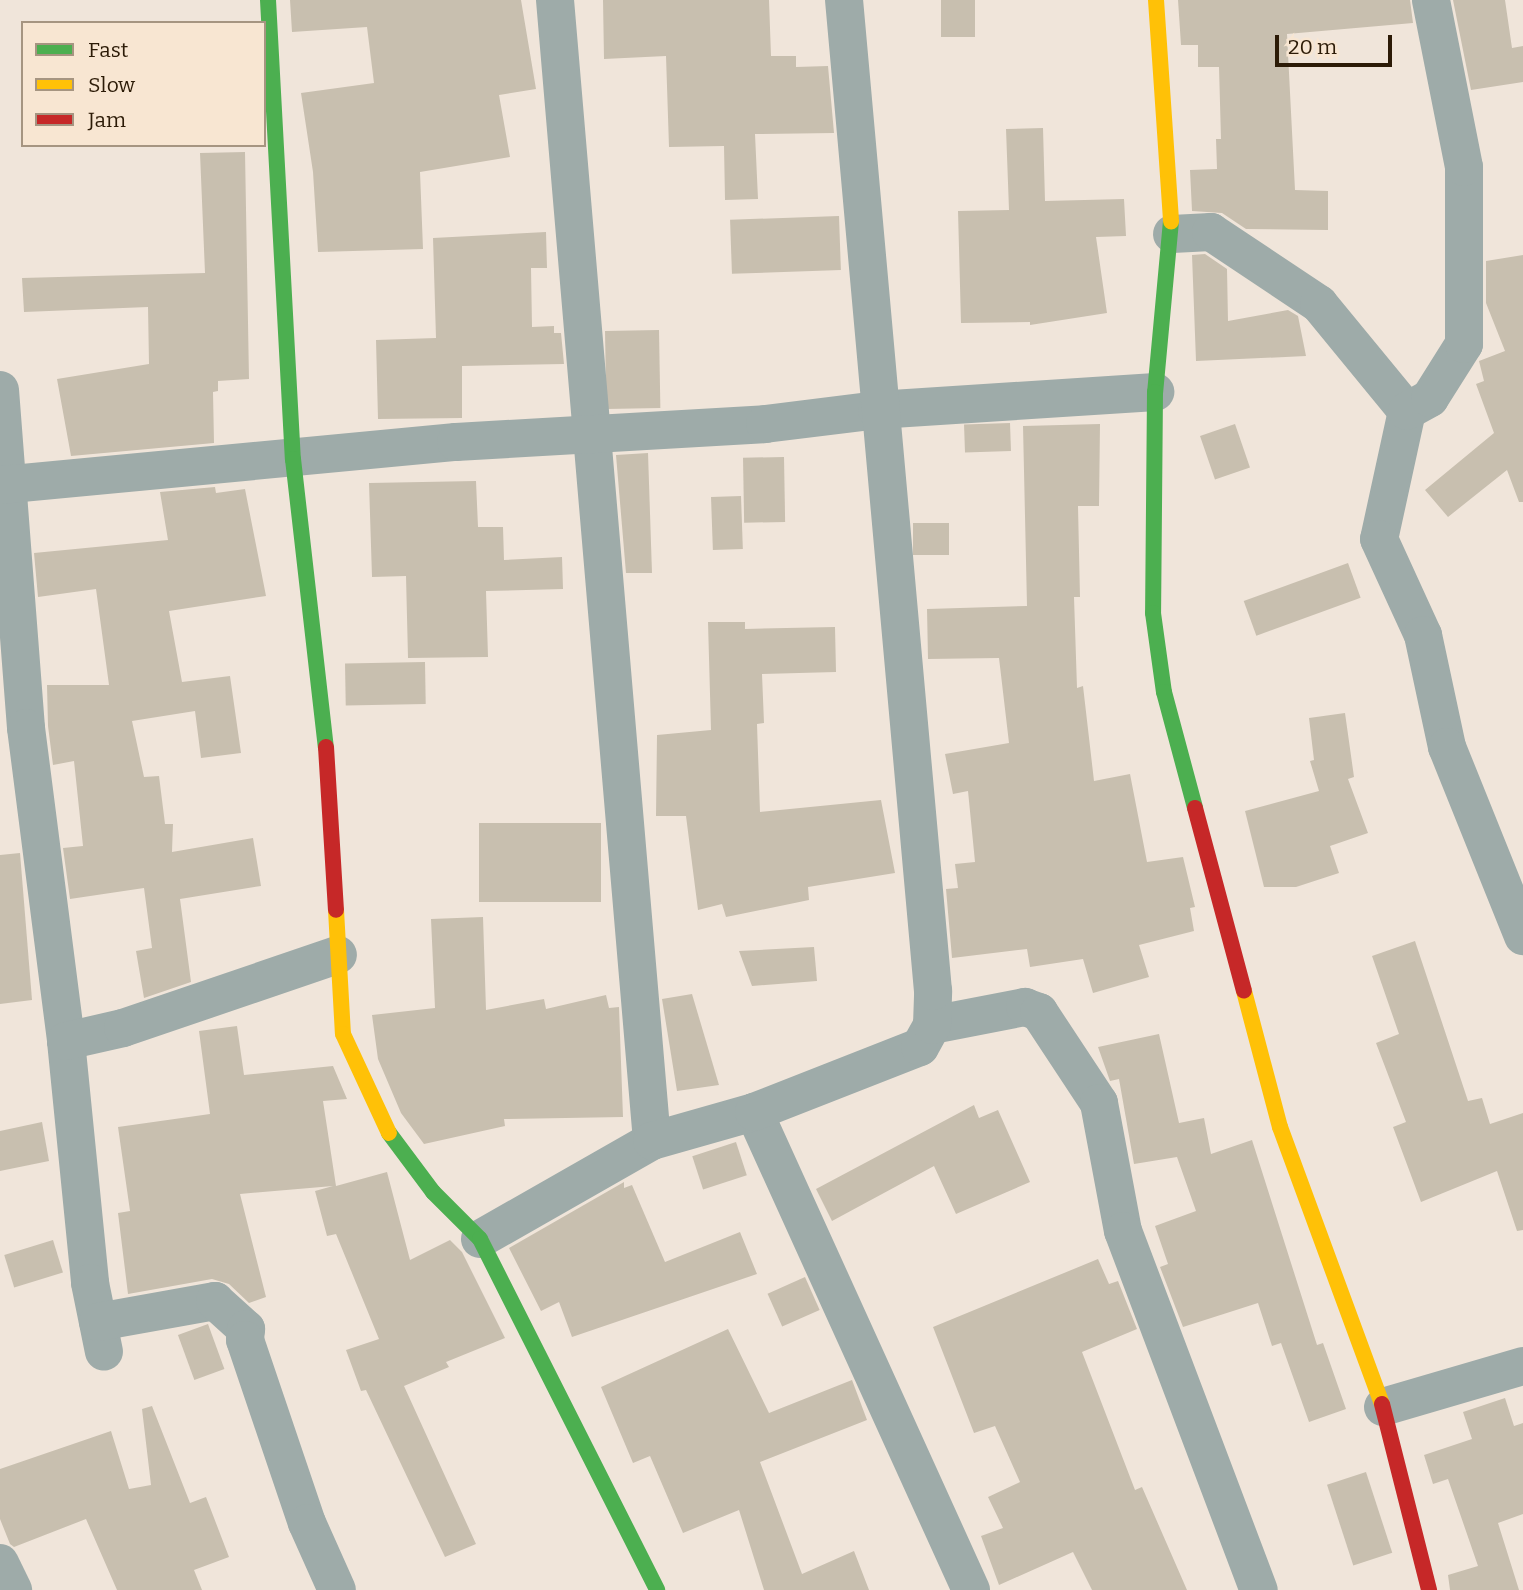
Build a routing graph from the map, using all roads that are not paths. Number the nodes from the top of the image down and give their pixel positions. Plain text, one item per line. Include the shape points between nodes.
1 (268, 0) edge
2 (555, 0) edge
3 (844, 0) edge
4 (1156, 0) edge
5 (1431, 0) edge
6 (1172, 234) junction
7 (0, 390) edge
8 (1155, 392) junction
9 (877, 410) junction
10 (1407, 411) junction
11 (592, 433) junction
12 (293, 459) junction
13 (3, 485) edge
14 (1523, 936) edge
15 (338, 956) junction
16 (932, 1025) junction
17 (66, 1041) junction
18 (754, 1112) junction
19 (652, 1141) junction
20 (480, 1238) junction
21 (1523, 1366) edge
22 (1383, 1407) junction
23 (0, 1563) edge
24 (1422, 1588) edge
25 (13, 1590) edge
26 (337, 1590) edge
27 (657, 1590) edge
28 (971, 1590) edge
29 (1259, 1590) edge

1 - 12 street
2 - 11 street
3 - 9 street
4 - 6 street
5 - 10 street via 1464,167 1464,344 1430,398
6 - 8 street
6 - 10 street via 1211,232 1319,304
7 - 13 street
8 - 9 street
8 - 22 street via 1153,612 1164,692 1280,1127
9 - 11 street via 765,424
9 - 16 street via 932,977
10 - 14 street via 1379,540 1423,635 1447,747
11 - 12 street
11 - 19 street
12 - 13 street
12 - 15 street via 326,745
13 - 17 street via 26,728
15 - 17 street via 123,1028
15 - 20 street via 343,1034 380,1121 433,1192
16 - 18 street via 920,1047
16 - 29 street via 1025,1006 1039,1013 1100,1103 1123,1231
17 - 26 street via 101,1337 215,1301 246,1329 245,1340 307,1523
18 - 19 street
18 - 28 street
19 - 20 street
20 - 27 street
21 - 22 street
22 - 24 street
23 - 25 street

